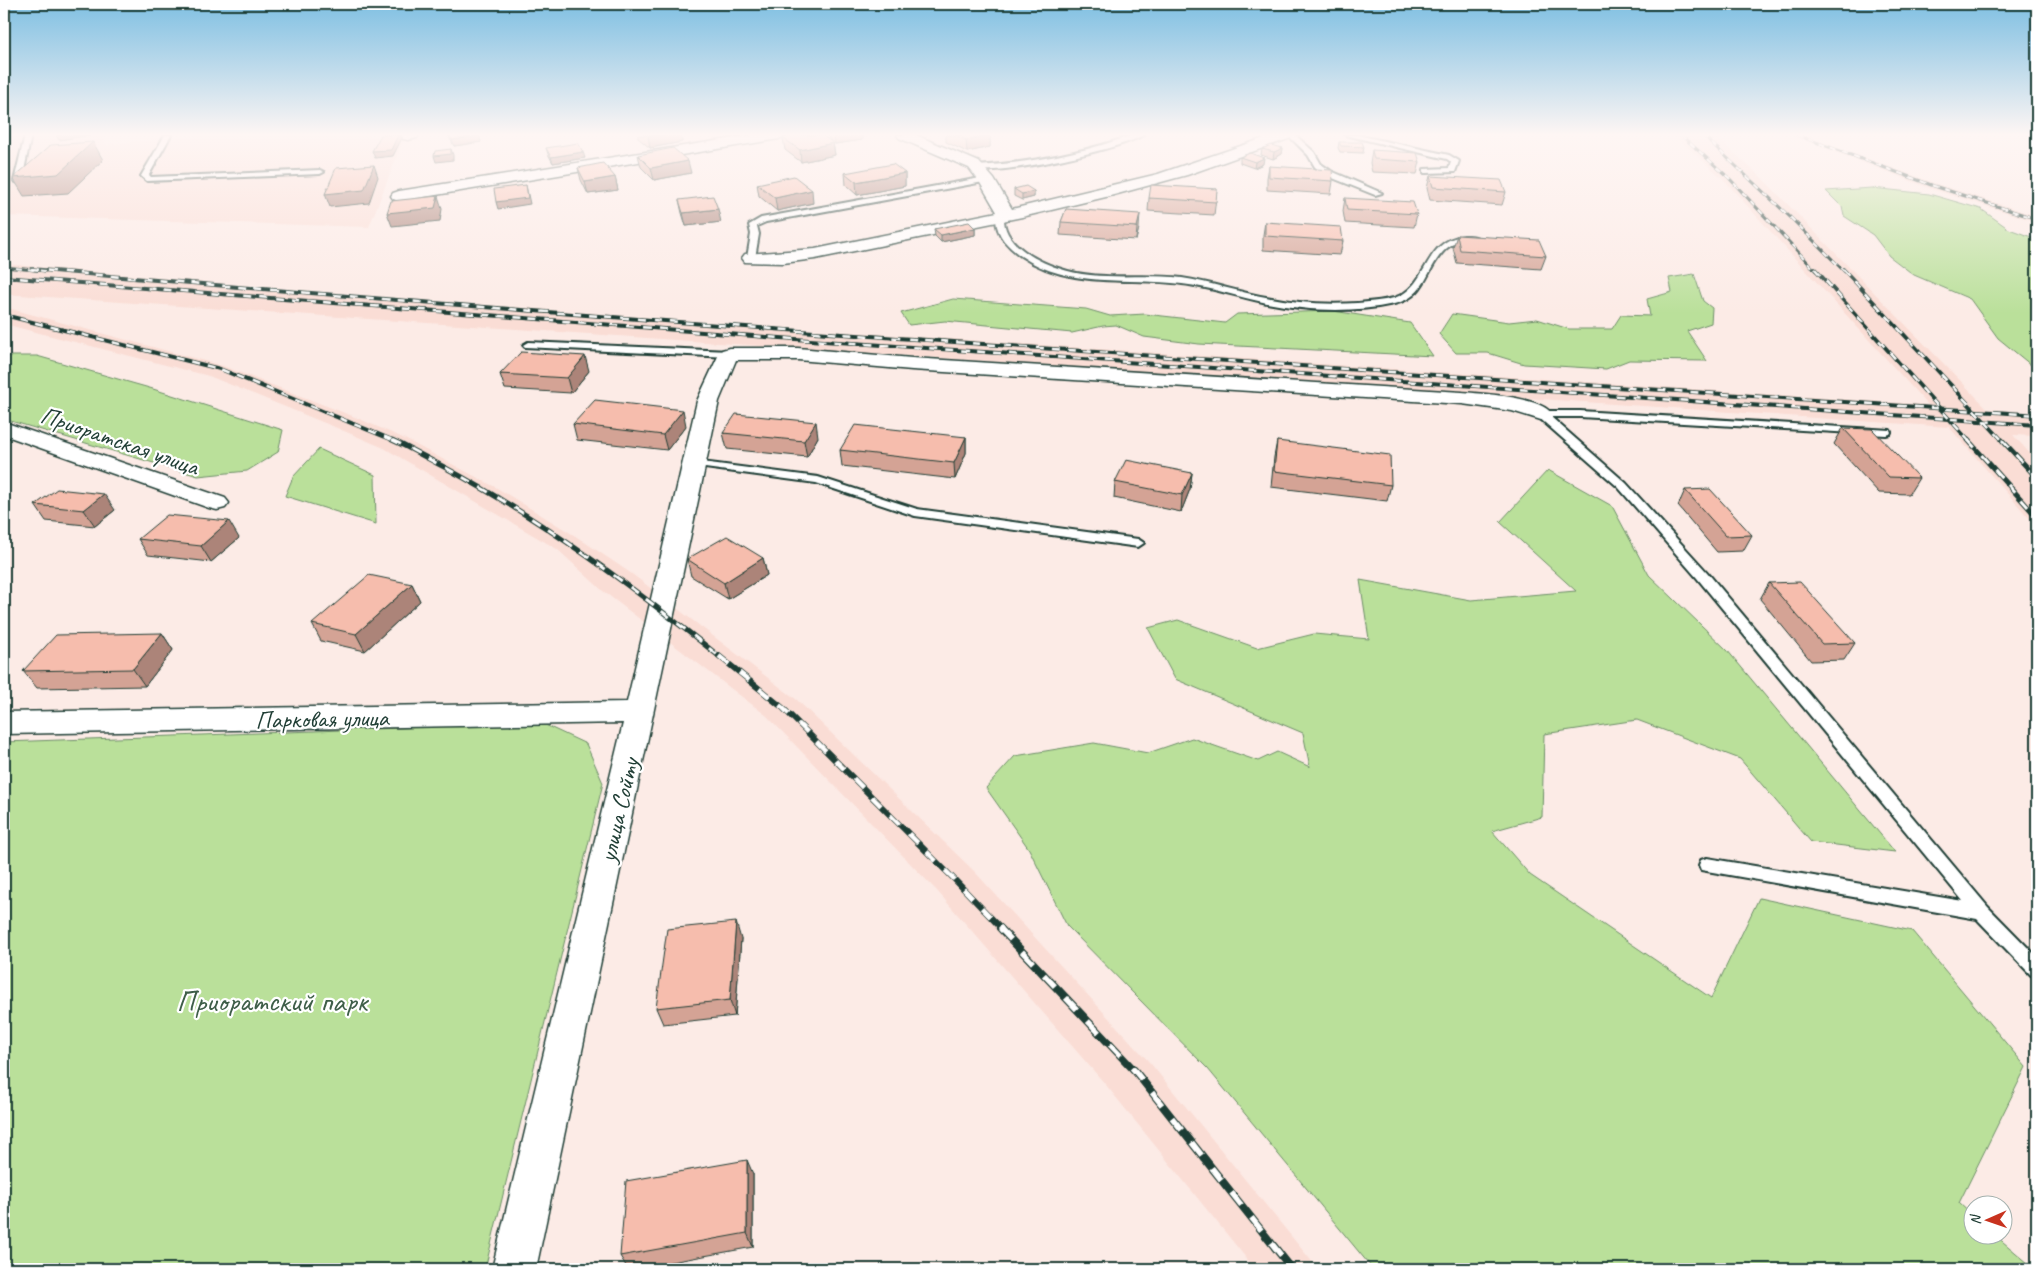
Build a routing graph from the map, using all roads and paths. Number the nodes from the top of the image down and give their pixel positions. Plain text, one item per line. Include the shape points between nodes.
1 (409, 194) edge
2 (903, 194) edge
3 (995, 194) edge
4 (1094, 194) edge
5 (399, 196) dead end
6 (1007, 215) junction
7 (1481, 239) edge
8 (751, 258) joint
9 (528, 345) dead end
10 (729, 354) junction
11 (1541, 414) junction
12 (4, 428) edge
13 (1886, 432) dead end
14 (694, 464) junction
15 (217, 503) dead end
16 (1138, 543) dead end
17 (640, 712) junction
18 (4, 723) edge
19 (1707, 865) dead end
20 (1982, 912) junction
21 (2037, 969) edge
22 (514, 1269) edge

1 - 5 street
2 - 8 lane via 764,220 754,225
3 - 6 street
4 - 6 street
6 - 7 lane via 1000,220 1002,236 1029,258 1064,274 1100,279 1182,281 1266,300 1317,306 1397,301 1418,288 1432,259 1443,247 1455,239
6 - 8 street via 815,254
9 - 10 lane
10 - 11 street via 798,354 1462,398 1531,409
10 - 14 street, улица Сойту via 708,401
11 - 13 lane
11 - 20 lane via 1622,485 1702,576
12 - 15 street, Приоратская улица
14 - 16 lane via 818,480 915,512
14 - 17 street, улица Сойту
17 - 18 street, Парковая улица
17 - 22 street, улица Сойту
19 - 20 lane
20 - 21 lane

